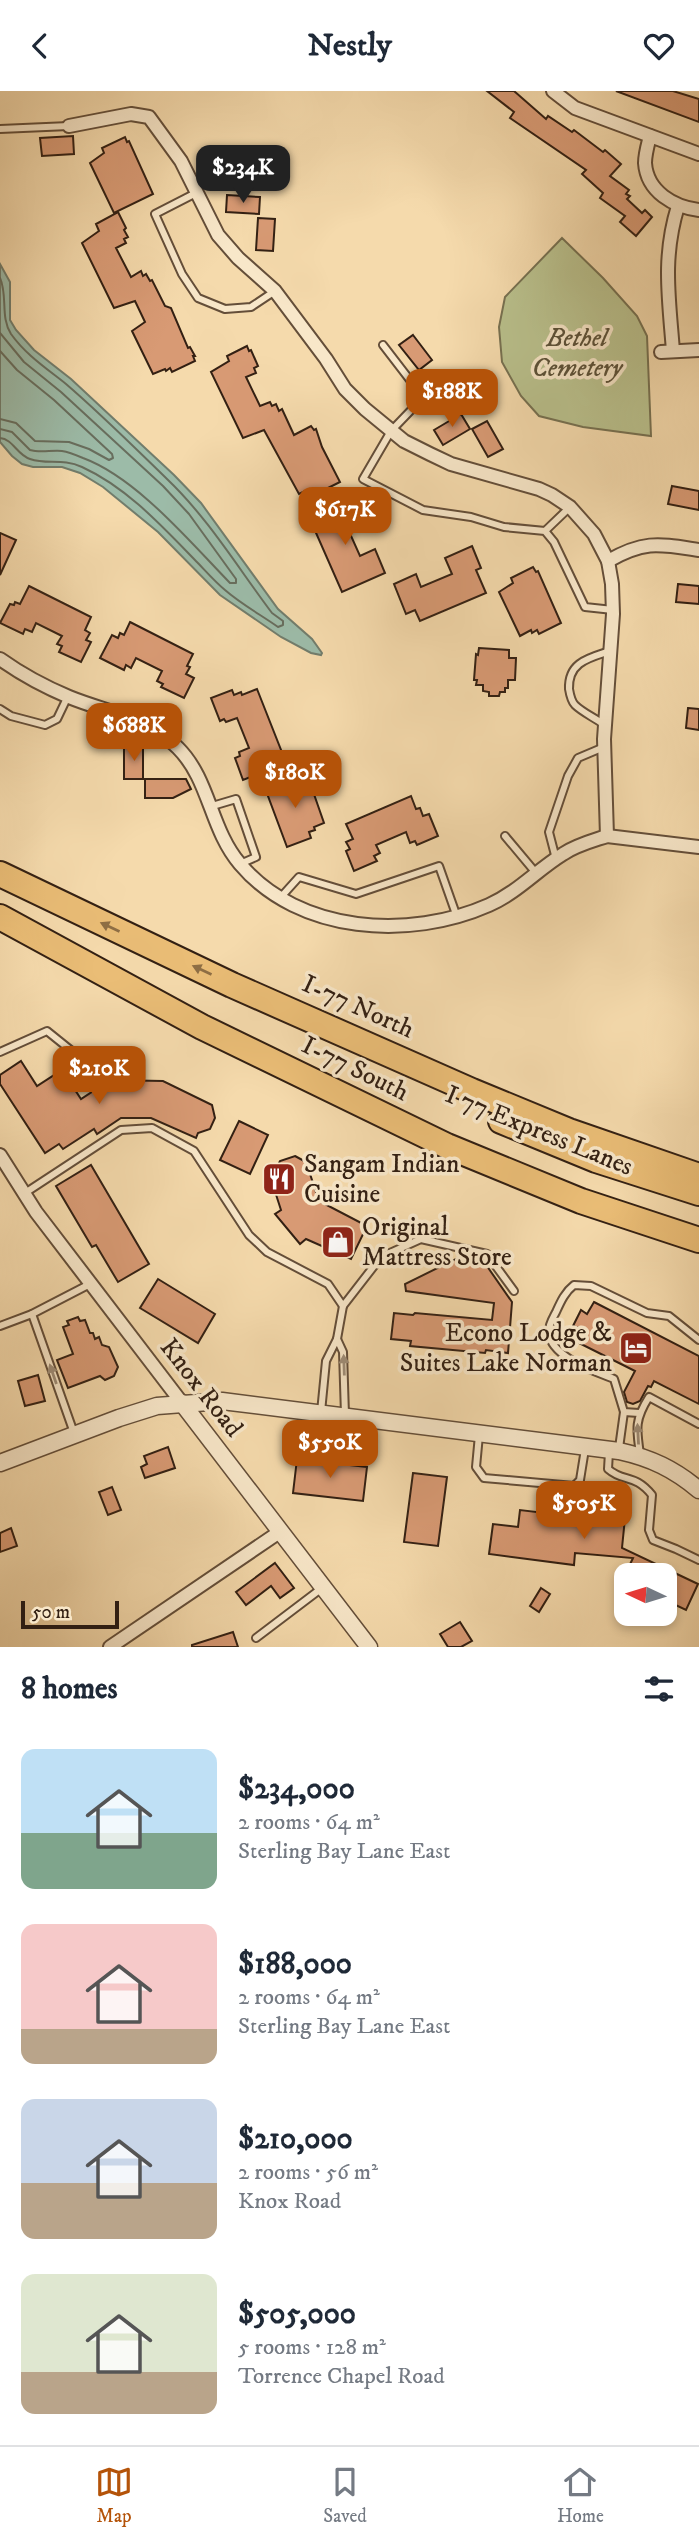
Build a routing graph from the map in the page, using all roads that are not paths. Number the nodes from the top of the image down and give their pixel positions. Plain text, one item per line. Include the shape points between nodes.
1 (553, 91) edge
2 (69, 126) joint
3 (0, 129) edge
4 (650, 136) junction
5 (699, 154) edge
6 (196, 193) junction
7 (678, 206) junction
8 (699, 210) edge
9 (275, 291) junction
10 (383, 345) dead end
11 (699, 350) edge
12 (391, 431) junction
13 (570, 507) junction
14 (545, 531) junction
15 (699, 550) edge
16 (608, 561) junction
17 (613, 610) junction
18 (610, 651) junction
19 (0, 659) edge
20 (68, 697) junction
21 (0, 709) edge
22 (605, 725) junction
23 (604, 747) junction
24 (209, 808) junction
25 (505, 836) dead end
26 (607, 836) junction
27 (699, 847) edge
28 (556, 859) junction
29 (240, 864) junction
30 (0, 874) edge
31 (537, 875) junction
32 (281, 897) junction
33 (457, 916) junction
34 (0, 917) edge
35 (55, 945) junction
36 (232, 985) junction
37 (0, 1052) edge
38 (83, 1060) dead end
39 (569, 1131) junction
40 (0, 1155) edge
41 (699, 1158) edge
42 (699, 1176) edge
43 (24, 1193) junction
44 (699, 1193) edge
45 (627, 1217) junction
46 (699, 1222) edge
47 (699, 1240) edge
48 (699, 1247) edge
49 (90, 1284) junction
50 (514, 1291) dead end
51 (343, 1306) junction
52 (32, 1314) junction
53 (0, 1326) edge
54 (337, 1339) junction
55 (699, 1340) edge
56 (182, 1403) junction
57 (624, 1412) junction
58 (639, 1413) junction
59 (321, 1414) junction
60 (345, 1417) junction
61 (699, 1424) edge
62 (479, 1433) junction
63 (74, 1434) junction
64 (586, 1447) junction
65 (614, 1450) junction
66 (640, 1455) junction
67 (0, 1463) edge
68 (699, 1490) edge
69 (281, 1531) junction
70 (699, 1560) edge
71 (324, 1587) junction
72 (256, 1638) dead end
73 (110, 1647) edge
74 (369, 1647) edge

1 - 4 street via 575,108
2 - 3 lane
2 - 6 street via 131,114 149,117 181,161
4 - 5 street
4 - 7 street via 645,163 648,174 659,192
6 - 9 street via 218,235
6 - 9 lane via 155,214 198,298 225,309 251,307
7 - 8 street
7 - 11 street via 666,268 667,352
9 - 12 street via 345,389
10 - 12 lane via 413,384 418,399
12 - 13 street via 451,464 538,489
12 - 14 lane via 363,479 423,510
13 - 14 lane
13 - 16 street via 587,524
14 - 17 lane via 585,607
15 - 16 street via 648,545
16 - 17 street
17 - 18 street
18 - 22 street
18 - 22 lane via 580,661 569,681 574,704
19 - 20 street
20 - 21 lane via 57,719 45,725
20 - 24 street via 133,717 155,729 179,748 198,774
22 - 23 street
23 - 26 street
23 - 28 lane via 578,758 568,776 549,832
24 - 29 street
24 - 29 lane via 236,799 256,857
25 - 31 lane
26 - 27 street
26 - 28 street
28 - 31 street
29 - 32 street
36 -> 30 highway, I-77 North
31 - 33 street via 490,905
32 - 33 street via 312,913 365,924 397,927
32 - 33 lane via 299,877 356,894 439,866
34 - 35 highway, I-77 South
35 - 45 highway, I-77 South via 202,1027 382,1115 536,1184
35 - 46 highway, I 77 Express Lanes via 209,1012 498,1150 587,1186
36 - 39 highway, I-77 North
36 - 44 highway, I 77 Express Lanes via 379,1065 466,1105 596,1160
37 - 38 lane via 47,1031
39 - 41 highway via 625,1138
39 - 42 highway, I-77 North
40 - 43 street, Knox Road
43 - 49 street, Knox Road
43 - 51 lane via 121,1130 152,1128 194,1151 258,1245 328,1285
45 - 47 highway, I-77 South
45 - 48 highway
49 - 52 lane
49 - 56 street, Knox Road
50 - 51 lane via 487,1254 421,1240 381,1257
51 - 54 lane
52 - 53 lane
63 -> 52 lane
54 - 59 lane via 326,1361
60 -> 54 lane via 343,1352
55 - 57 lane via 669,1316 647,1313 591,1286 574,1285 567,1291 550,1324 552,1343 578,1364 614,1379
56 - 59 street via 235,1401
56 - 63 street via 157,1406
56 - 69 street, Knox Road
57 - 58 lane
57 - 65 lane
58 - 61 lane via 649,1397
66 -> 58 lane
59 - 60 street
60 - 62 street
62 - 64 street
62 - 64 lane via 476,1468 484,1478 575,1486
63 - 67 street
64 - 65 street
65 - 66 street
65 - 70 lane via 608,1469 638,1481 652,1495 649,1530 653,1541
66 - 68 street via 660,1462
69 - 71 street, Knox Road
69 - 73 street
71 - 72 lane
71 - 74 street, Knox Road

